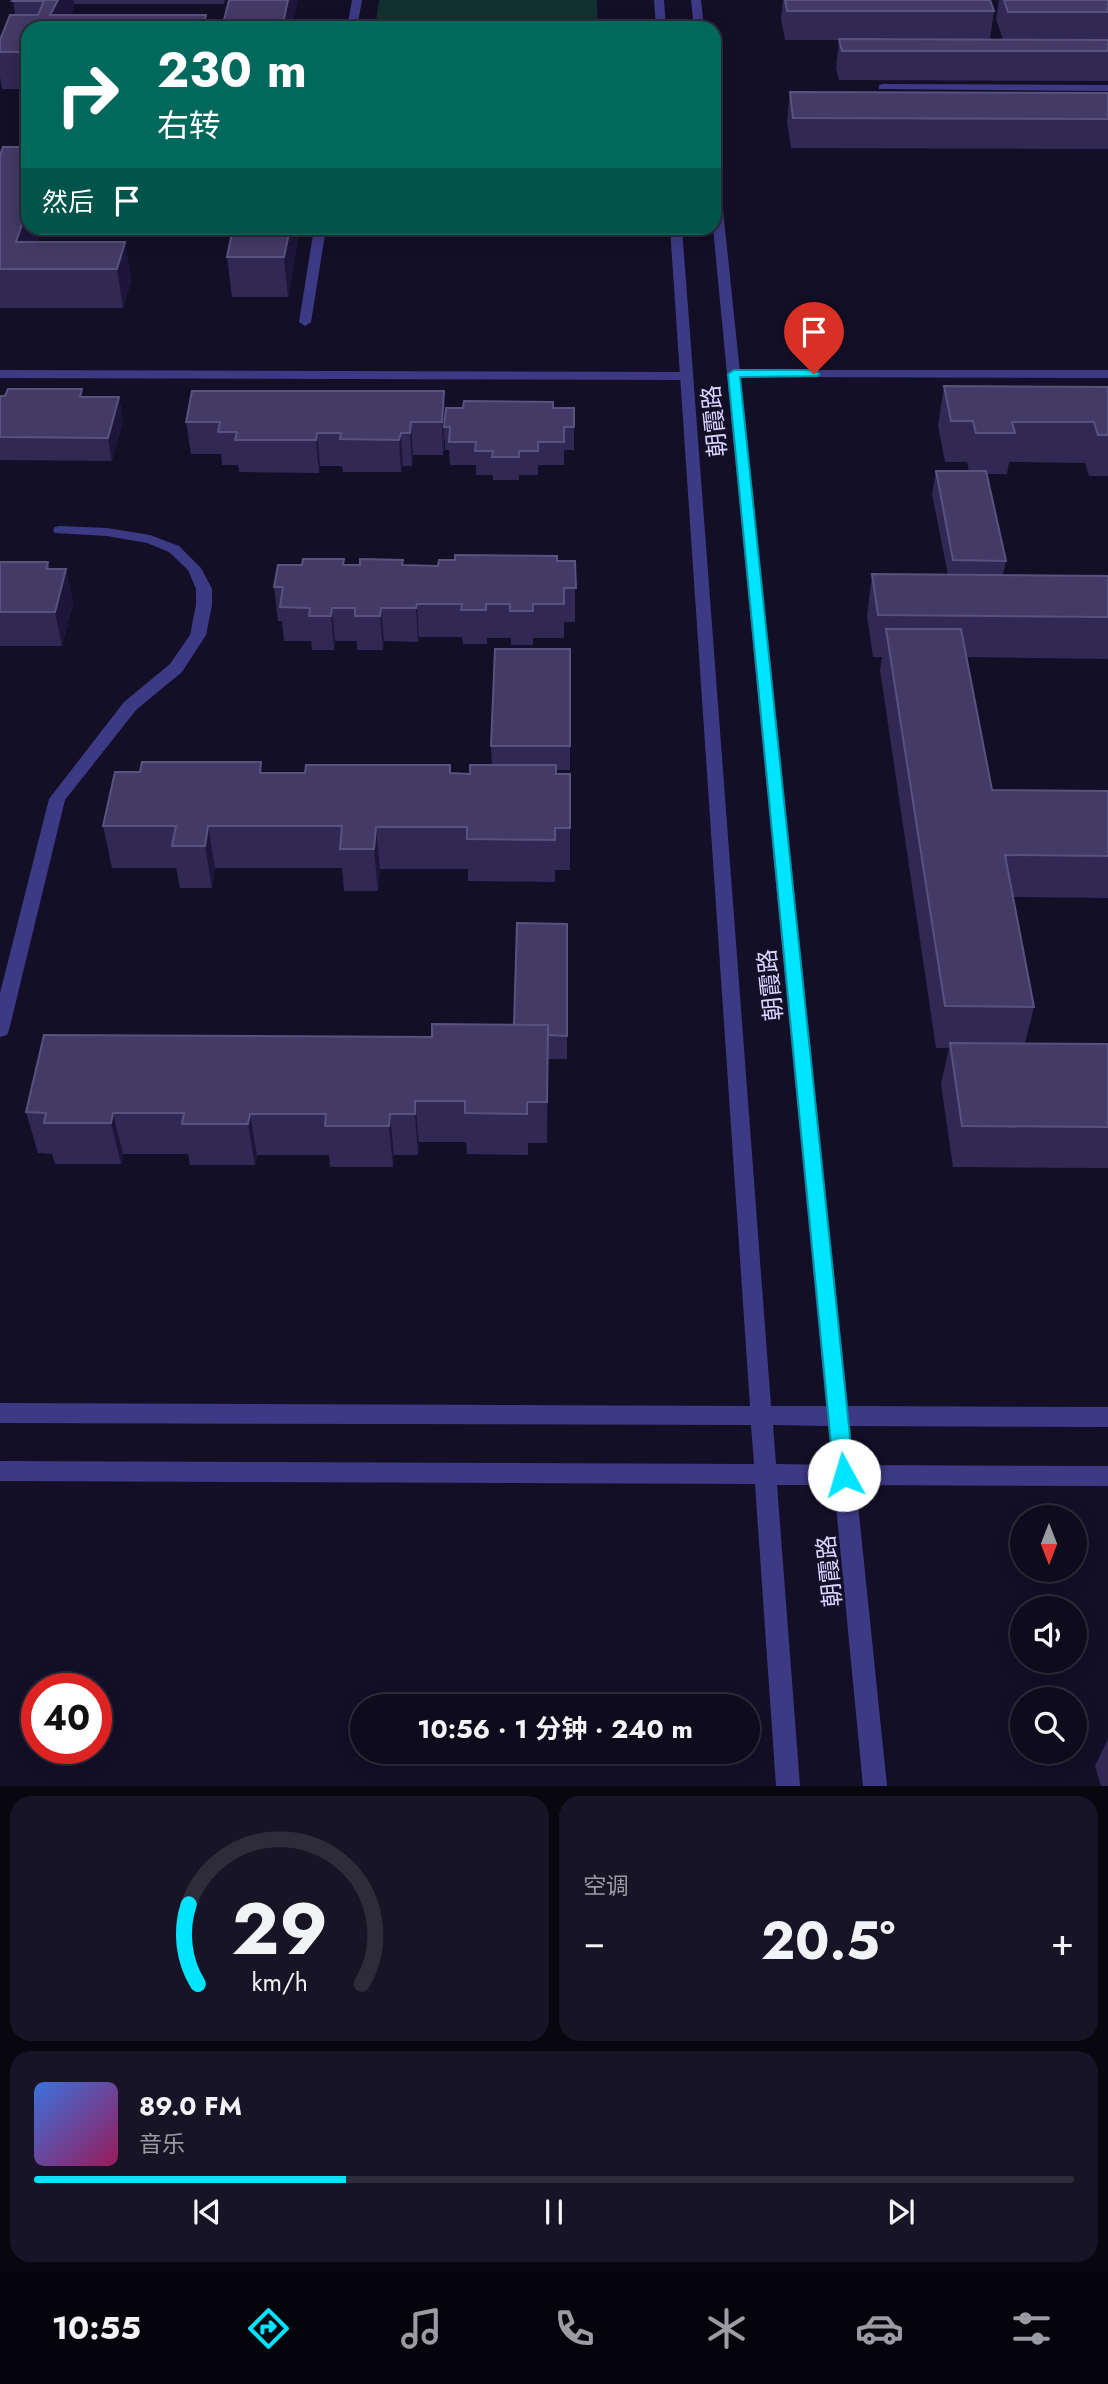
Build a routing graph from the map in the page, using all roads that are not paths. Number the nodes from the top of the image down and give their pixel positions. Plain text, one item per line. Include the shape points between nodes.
1 (357, 0) edge
2 (659, 0) edge
3 (696, 0) edge
4 (353, 21) edge
5 (660, 21) edge
6 (698, 21) edge
7 (883, 87) dead end
8 (1108, 88) edge
9 (319, 235) edge
10 (676, 235) edge
11 (720, 235) edge
12 (305, 322) dead end
13 (0, 374) edge
14 (734, 374) junction
15 (1108, 374) edge
16 (686, 376) junction
17 (60, 530) dead end
18 (0, 1030) edge
19 (0, 1413) edge
20 (761, 1416) junction
21 (838, 1416) junction
22 (1108, 1417) edge
23 (0, 1471) edge
24 (765, 1474) junction
25 (844, 1475) junction
26 (1108, 1476) edge
27 (788, 1786) edge
28 (875, 1786) edge

1 - 4 street
2 - 5 street
3 - 6 street
7 - 8 street
9 - 12 street
10 - 16 street, 朝霞路
11 - 14 street, 朝霞路
13 - 16 street
14 - 15 street
14 - 21 street, 朝霞路
16 - 20 street, 朝霞路
17 - 18 street via 150,539 174,549 194,568 204,589 204,605 198,635 176,668 130,706 57,799
19 - 20 street
20 - 21 street
20 - 24 street, 朝霞路
21 - 22 street
21 - 25 street, 朝霞路
23 - 24 street
24 - 25 street
24 - 27 street, 朝霞路
25 - 26 street
25 - 28 street, 朝霞路

